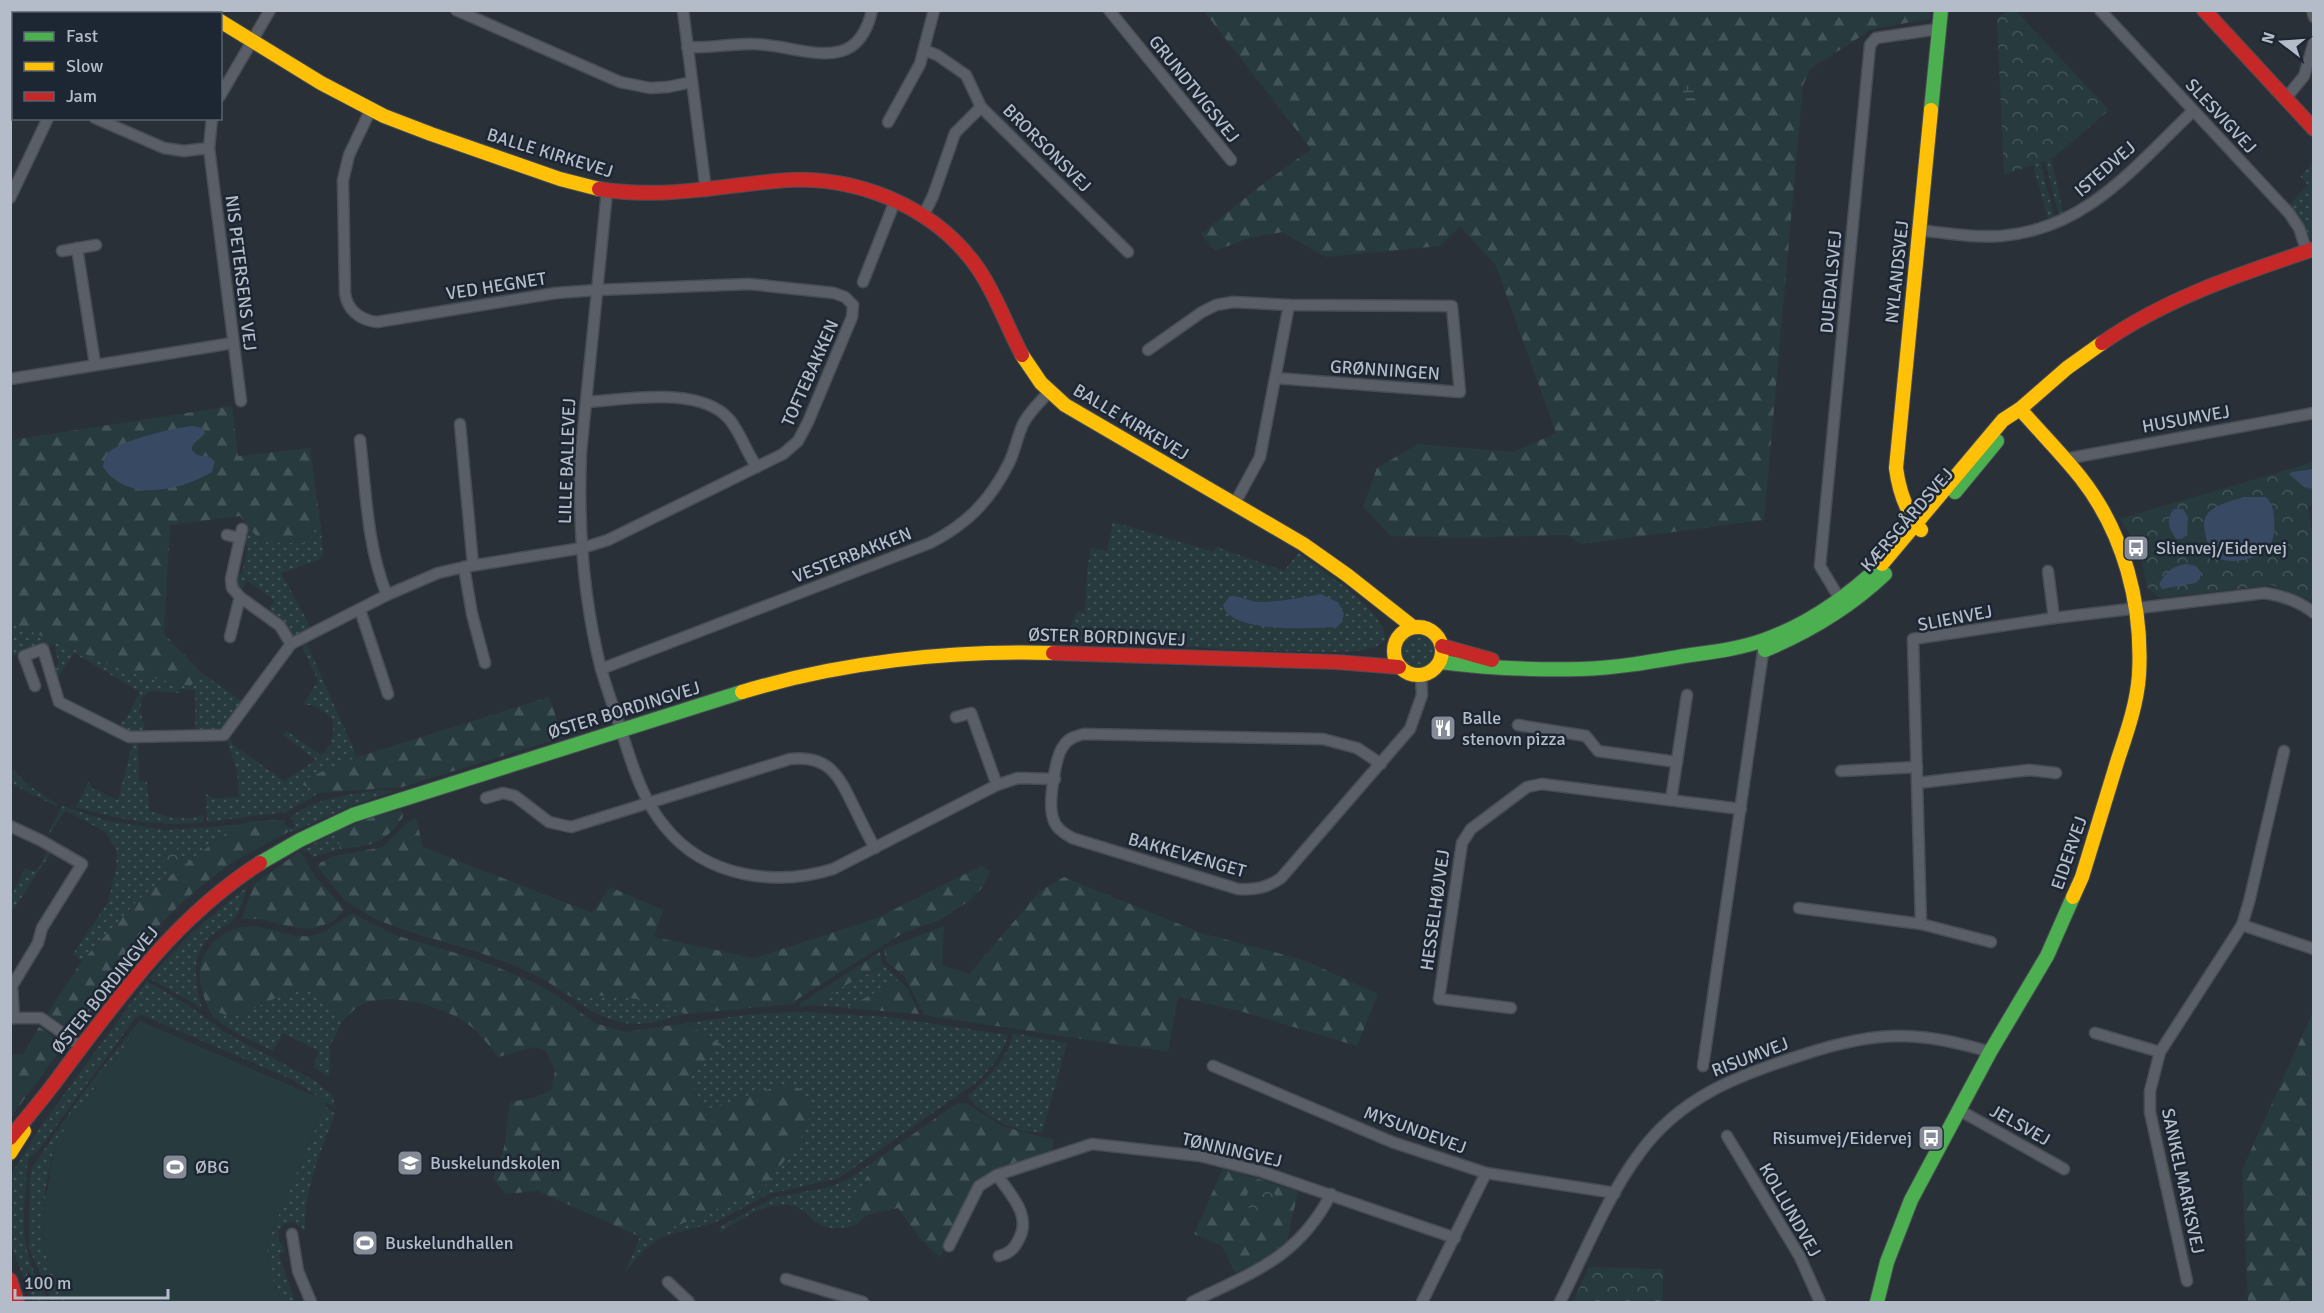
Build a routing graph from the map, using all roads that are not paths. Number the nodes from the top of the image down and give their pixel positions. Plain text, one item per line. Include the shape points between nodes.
1 (270, 10) edge
2 (456, 10) edge
3 (683, 10) edge
4 (872, 10) edge
5 (934, 10) edge
6 (1109, 10) edge
7 (1941, 10) edge
8 (2100, 10) edge
9 (2204, 10) edge
10 (2312, 10) edge
11 (2313, 17) edge
12 (222, 22) edge
13 (1938, 29) junction
14 (253, 41) junction
15 (2313, 42) edge
16 (687, 47) junction
17 (924, 50) junction
18 (692, 82) junction
19 (222, 93) edge
20 (2286, 98) junction
21 (981, 106) junction
22 (371, 109) junction
23 (2193, 111) junction
24 (47, 120) edge
25 (100, 120) edge
26 (212, 120) edge
27 (888, 123) dead end
28 (2313, 129) edge
29 (209, 148) junction
30 (1232, 160) dead end
31 (607, 191) junction
32 (706, 191) junction
33 (10, 198) edge
34 (895, 201) junction
35 (923, 216) junction
36 (1919, 230) junction
37 (96, 245) dead end
38 (77, 248) junction
39 (62, 251) dead end
40 (2311, 251) edge
41 (1128, 252) dead end
42 (863, 282) dead end
43 (597, 290) junction
44 (853, 305) joint
45 (1289, 305) junction
46 (233, 343) junction
47 (1148, 350) dead end
48 (95, 364) junction
49 (1275, 378) junction
50 (10, 379) edge
51 (1049, 392) junction
52 (241, 401) dead end
53 (585, 402) junction
54 (2020, 410) junction
55 (2313, 413) edge
56 (460, 424) dead end
57 (360, 440) dead end
58 (2065, 459) junction
59 (757, 467) junction
60 (1235, 503) junction
61 (1919, 528) junction
62 (227, 535) dead end
63 (582, 548) junction
64 (468, 566) junction
65 (2048, 571) dead end
66 (1835, 591) dead end
67 (387, 595) junction
68 (240, 597) junction
69 (1376, 598) junction
70 (2137, 608) junction
71 (360, 610) junction
72 (2313, 613) edge
73 (2054, 618) junction
74 (1413, 627) junction
75 (230, 637) dead end
76 (1398, 637) junction
77 (291, 644) junction
78 (1764, 645) junction
79 (1442, 646) junction
80 (1393, 651) junction
81 (1336, 662) junction
82 (1440, 662) junction
83 (485, 663) dead end
84 (1399, 667) junction
85 (1524, 667) junction
86 (601, 669) junction
87 (1421, 676) junction
88 (35, 686) dead end
89 (388, 694) dead end
90 (1687, 695) dead end
91 (956, 717) dead end
92 (1518, 724) dead end
93 (621, 729) junction
94 (2284, 751) dead end
95 (1677, 762) junction
96 (1381, 764) junction
97 (1917, 767) junction
98 (1841, 771) dead end
99 (2056, 773) dead end
100 (1054, 779) junction
101 (1917, 783) junction
102 (997, 785) junction
103 (486, 798) dead end
104 (1671, 800) junction
105 (647, 803) junction
106 (1741, 809) junction
107 (10, 826) edge
108 (875, 848) junction
109 (1799, 908) dead end
110 (1921, 924) junction
111 (2242, 925) junction
112 (1991, 942) dead end
113 (2313, 950) edge
114 (1511, 1008) dead end
115 (12, 1018) edge
116 (2096, 1033) dead end
117 (81, 1046) junction
118 (1990, 1052) junction
119 (2160, 1052) junction
120 (1213, 1066) dead end
121 (1703, 1066) dead end
122 (44, 1097) junction
123 (1959, 1110) junction
124 (1727, 1136) dead end
125 (10, 1138) edge
126 (10, 1153) edge
127 (2064, 1169) dead end
128 (1486, 1173) junction
129 (997, 1175) junction
130 (1615, 1193) junction
131 (1331, 1194) junction
132 (292, 1234) dead end
133 (1455, 1238) junction
134 (949, 1246) dead end
135 (999, 1256) dead end
136 (786, 1279) dead end
137 (10, 1280) edge
138 (2187, 1281) dead end
139 (668, 1282) dead end
140 (15, 1299) edge
141 (311, 1302) edge
142 (689, 1302) edge
143 (863, 1302) edge
144 (1192, 1302) edge
145 (1422, 1302) edge
146 (1560, 1302) edge
147 (1820, 1302) edge
148 (1876, 1302) edge

1 - 14 street
2 - 18 street via 620,82 650,88
3 - 16 street
4 - 16 street via 869,27 860,41 834,55 752,44
5 - 17 street
6 - 30 street, GRUNDTVIGSVEJ
7 - 13 street, NYLANDSVEJ
8 - 23 street, SLESVIGVEJ
9 - 20 street
10 - 11 street
12 - 14 street, BALLE KIRKEVEJ
13 - 36 street, NYLANDSVEJ
13 - 66 street, DUEDALSVEJ via 1876,38 1870,45 1820,566
14 - 19 street
14 - 22 street, BALLE KIRKEVEJ
15 - 20 street via 2304,76
16 - 18 street
17 - 21 street via 966,75
17 - 27 street
18 - 32 street
20 - 28 street
21 - 35 street, BRORSONSVEJ via 955,133
21 - 41 street, BRORSONSVEJ
22 - 31 street, BALLE KIRKEVEJ via 439,137
22 - 43 street, VED HEGNET via 342,180 345,297 357,315 377,322
23 - 36 street, ISTEDVEJ via 2101,198 2059,222 2000,236
23 - 40 street, SLESVIGVEJ via 2289,213
24 - 33 street
25 - 29 street via 164,148
26 - 29 street, NIS PETERSENS VEJ
29 - 46 street, NIS PETERSENS VEJ
31 - 32 street, BALLE KIRKEVEJ via 667,195
31 - 43 street, LILLE BALLEVEJ
32 - 34 street, BALLE KIRKEVEJ via 770,180 806,179 837,182
34 - 35 street, BALLE KIRKEVEJ
34 - 42 street
35 - 51 street, BALLE KIRKEVEJ via 974,262 1020,352
36 - 61 street, NYLANDSVEJ via 1896,468 1899,490
37 - 38 street
38 - 39 street
38 - 48 street
40 - 54 street, KÆRSGÅRDSVEJ via 2223,280 2156,310 2093,349
43 - 44 street, VED HEGNET via 749,284 834,293
43 - 53 street, LILLE BALLEVEJ
44 - 59 street, TOFTEBAKKEN via 852,317 798,441
45 - 47 street, GRØNNINGEN via 1216,305
45 - 49 street
45 - 49 street, GRØNNINGEN via 1452,306 1460,392
46 - 48 street
46 - 52 street, NIS PETERSENS VEJ
48 - 50 street
49 - 60 street via 1260,457
51 - 60 street, BALLE KIRKEVEJ via 1081,416
51 - 86 street, VESTERBAKKEN via 1023,423 997,486 956,530
53 - 59 street via 675,397 709,404 733,424
53 - 63 street, LILLE BALLEVEJ via 579,488
54 - 58 street, EIDERVEJ
54 - 61 street, KÆRSGÅRDSVEJ via 2003,420 1979,447
55 - 58 street, HUSUMVEJ
56 - 64 street
57 - 67 street via 374,550
58 - 70 street, EIDERVEJ via 2095,499 2117,541
59 - 63 street, TOFTEBAKKEN via 608,540
60 - 69 street, BALLE KIRKEVEJ via 1303,544
61 - 78 street, KÆRSGÅRDSVEJ via 1854,590
62 - 68 street via 241,534 231,579 232,588
63 - 64 street, TOFTEBAKKEN
63 - 86 street, LILLE BALLEVEJ via 585,587
64 - 67 street, TOFTEBAKKEN via 438,573
64 - 83 street via 472,614
65 - 73 street
67 - 71 street, TOFTEBAKKEN
68 - 75 street
68 - 77 street via 280,626
69 - 74 street, BALLE KIRKEVEJ
69 - 76 street, BALLE KIRKEVEJ
70 - 72 street via 2265,593 2303,604
70 - 73 street, SLIENVEJ
70 - 118 street, EIDERVEJ via 2139,676 2133,712 2082,877 2047,956
71 - 77 street, TOFTEBAKKEN
71 - 89 street
73 - 97 street, SLIENVEJ via 1913,639
74 - 76 street
74 - 79 street via 1431,631
76 - 80 street
77 - 88 street via 224,735 129,737 59,702 43,649 24,656
78 - 85 street, KÆRSGÅRDSVEJ via 1581,669
78 - 106 street
79 - 82 street
79 - 85 street, KÆRSGÅRDSVEJ
80 - 81 street, ØSTER BORDINGVEJ
80 - 84 street
81 - 84 street, ØSTER BORDINGVEJ
81 - 93 street, ØSTER BORDINGVEJ via 1022,652 910,659 838,669 759,687
82 - 85 street, KÆRSGÅRDSVEJ
82 - 87 street via 1429,674
84 - 87 street
86 - 93 street, LILLE BALLEVEJ
87 - 96 street, BAKKEVÆNGET via 1422,695 1410,729
90 - 95 street
91 - 102 street via 971,713
92 - 95 street via 1586,736 1598,751
93 - 105 street
93 - 117 street, ØSTER BORDINGVEJ via 353,815 264,859 218,892 175,931 138,971
94 - 111 street, SANKELMARKSVEJ
95 - 104 street
96 - 100 street, BAKKEVÆNGET via 1357,748 1323,739 1084,734 1073,737 1058,754
96 - 100 street, BAKKEVÆNGET via 1281,878 1256,890 1238,889 1072,838 1061,831 1053,818
97 - 98 street
97 - 101 street, SLIENVEJ
99 - 101 street via 2029,770
100 - 102 street via 1018,778
101 - 110 street, SLIENVEJ
102 - 108 street
103 - 105 street via 503,793 515,796 549,822 571,827
104 - 106 street, HESSELHØJVEJ
104 - 114 street, HESSELHØJVEJ via 1542,784 1527,787 1471,829 1462,843 1439,999
105 - 108 street via 667,830 688,848 707,861 756,878 811,876
105 - 108 street via 790,759 816,760 840,778
106 - 121 street
107 - 115 street via 82,864 12,986
109 - 110 street
110 - 112 street
111 - 113 street
111 - 119 street, SANKELMARKSVEJ
115 - 117 street via 41,1018
116 - 119 street
117 - 122 street, ØSTER BORDINGVEJ
118 - 123 street, EIDERVEJ
118 - 130 street, RISUMVEJ via 1918,1037 1876,1037 1844,1041 1749,1071 1717,1086 1660,1129
119 - 138 street, SANKELMARKSVEJ via 2150,1091 2151,1112
120 - 128 street, MYSUNDEVEJ via 1392,1142
122 - 125 street, ØSTER BORDINGVEJ
122 - 126 street, ØSTER BORDINGVEJ
123 - 127 street, JELSVEJ
123 - 148 street, EIDERVEJ via 1911,1200
124 - 147 street, KOLLUNDVEJ via 1800,1257
128 - 130 street, MYSUNDEVEJ
128 - 133 street
129 - 131 street, TØNNINGVEJ via 1092,1144 1200,1156
129 - 134 street, TØNNINGVEJ via 974,1193
129 - 135 street via 1022,1213 1024,1224 1014,1249
130 - 146 street, RISUMVEJ
131 - 133 street, TØNNINGVEJ
131 - 144 street via 1309,1230 1287,1252
132 - 141 street via 298,1271
133 - 145 street
136 - 143 street
137 - 140 street
139 - 142 street

